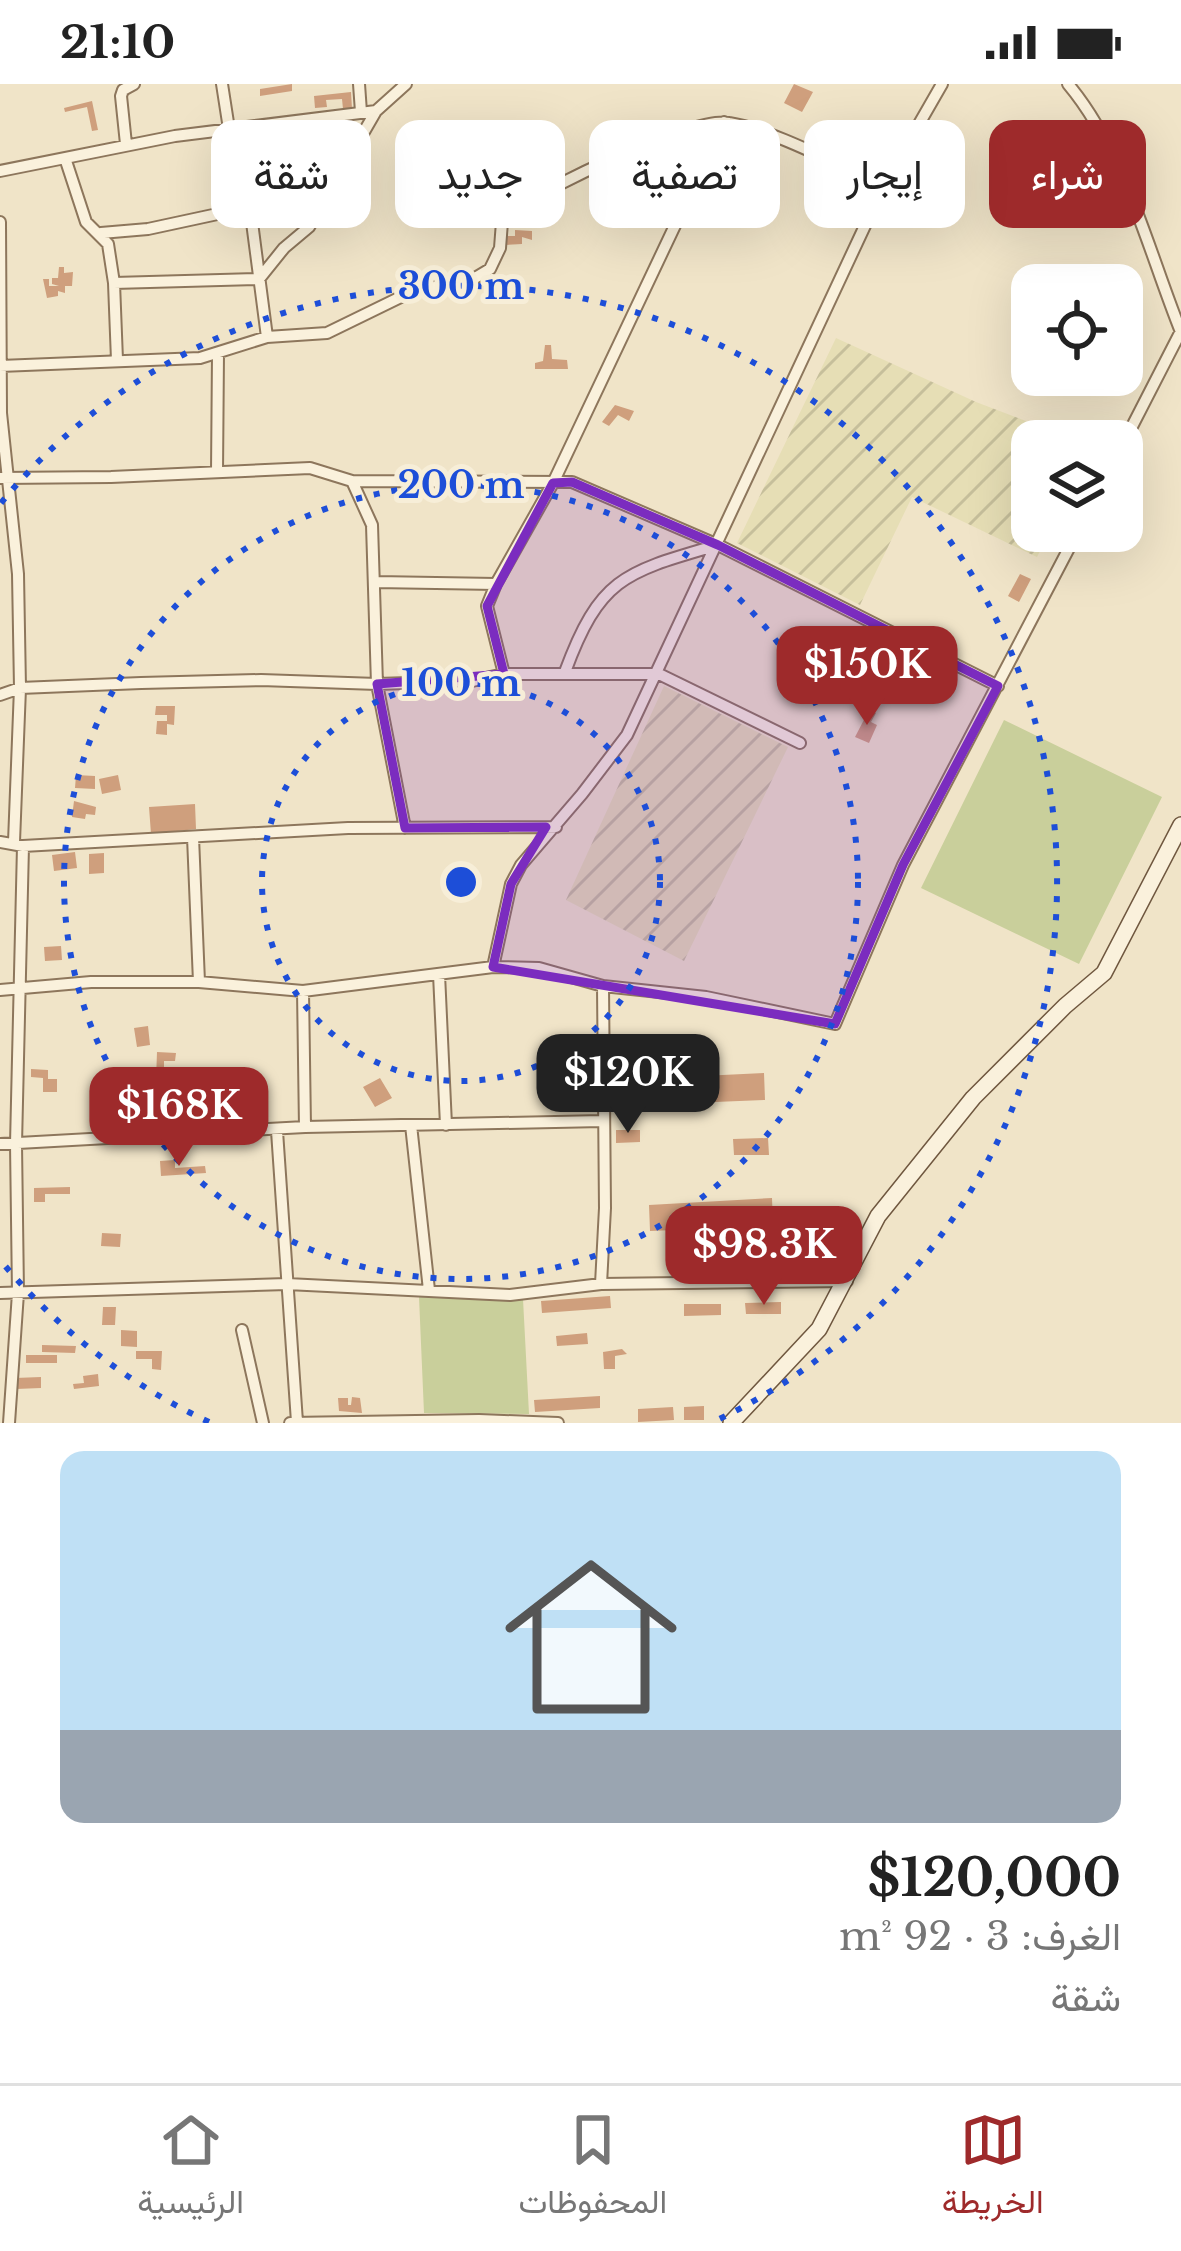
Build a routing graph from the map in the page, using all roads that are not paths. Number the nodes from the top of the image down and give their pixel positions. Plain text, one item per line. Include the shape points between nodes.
1 (134, 84) edge
2 (222, 84) edge
3 (358, 84) edge
4 (406, 84) edge
5 (943, 84) edge
6 (1067, 84) edge
7 (376, 111) junction
8 (362, 112) junction
9 (228, 120) edge
10 (299, 120) edge
11 (922, 120) edge
12 (211, 132) edge
13 (125, 144) junction
14 (66, 161) junction
15 (0, 171) edge
16 (589, 174) edge
17 (211, 215) edge
18 (0, 222) edge
19 (253, 228) edge
20 (674, 228) edge
21 (864, 228) edge
22 (98, 233) junction
23 (1, 258) edge
24 (259, 279) junction
25 (114, 283) junction
26 (1181, 331) edge
27 (267, 338) junction
28 (218, 355) junction
29 (117, 360) junction
30 (0, 366) edge
31 (1135, 420) edge
32 (217, 472) junction
33 (3, 478) edge
34 (352, 481) junction
35 (553, 483) junction
36 (718, 545) junction
37 (1067, 552) edge
38 (376, 583) junction
39 (496, 584) junction
40 (565, 672) junction
41 (504, 674) junction
42 (659, 674) junction
43 (377, 684) junction
44 (998, 686) junction
45 (20, 688) junction
46 (0, 695) edge
47 (800, 743) dead end
48 (1181, 825) edge
49 (556, 827) junction
50 (405, 828) junction
51 (193, 837) junction
52 (0, 842) edge
53 (18, 844) junction
54 (493, 967) junction
55 (439, 974) junction
56 (199, 982) junction
57 (603, 986) junction
58 (20, 988) junction
59 (0, 990) edge
60 (303, 991) junction
61 (602, 1120) junction
62 (411, 1125) junction
63 (446, 1125) junction
64 (305, 1127) junction
65 (277, 1131) junction
66 (0, 1144) edge
67 (16, 1144) junction
68 (847, 1281) junction
69 (601, 1284) junction
70 (287, 1285) junction
71 (429, 1290) junction
72 (0, 1293) edge
73 (18, 1293) junction
74 (242, 1330) dead end
75 (9, 1423) edge
76 (263, 1423) edge
77 (293, 1423) edge
78 (369, 1423) edge
79 (558, 1423) edge
80 (731, 1423) edge

1 - 13 street via 121,96
2 - 9 street
3 - 8 street
4 - 7 street
5 - 11 street
6 - 26 street via 1114,160
7 - 8 street
7 - 24 street via 309,227
8 - 10 street
12 - 13 street
13 - 14 street
14 - 15 street
14 - 22 street via 86,222
16 - 27 street via 516,208 502,222 490,269 475,278 409,293 327,333
17 - 22 street
18 - 23 street
19 - 24 street
20 - 35 street
21 - 36 street
22 - 25 street
23 - 30 street
24 - 25 street
24 - 27 street
25 - 29 street
26 - 31 street
27 - 28 street
28 - 29 street
28 - 32 street
29 - 30 street
30 - 33 street
32 - 33 street
32 - 34 street via 310,468
33 - 45 street via 18,574
34 - 35 street
34 - 38 street via 372,525
35 - 36 street via 572,482
35 - 39 street
36 - 40 street via 644,567 605,592
36 - 42 street
36 - 44 street
37 - 44 street
38 - 39 street
38 - 43 street
39 - 41 street via 488,606
40 - 41 street
40 - 42 street
41 - 43 street
42 - 47 street
42 - 49 street via 627,735
43 - 45 street
43 - 50 street
44 - 57 street via 903,865 835,1024
45 - 46 street
45 - 53 street
48 - 68 street via 1104,973 973,1098 878,1216
49 - 50 street
49 - 54 street via 511,884
50 - 51 street
51 - 53 street
51 - 56 street
52 - 53 street
53 - 58 street
54 - 55 street
54 - 57 street via 539,968
55 - 60 street
55 - 63 street
56 - 58 street
56 - 60 street
57 - 61 street
58 - 59 street
58 - 67 street
60 - 64 street
61 - 63 street
61 - 69 street
62 - 63 street
62 - 64 street
62 - 71 street
64 - 65 street
65 - 67 street
65 - 70 street
66 - 67 street
67 - 73 street
68 - 69 street
68 - 80 street via 820,1329
69 - 71 street via 510,1295
70 - 71 street
70 - 73 street
70 - 77 street
72 - 73 street
73 - 75 street
74 - 76 street
77 - 78 street
78 - 79 street

